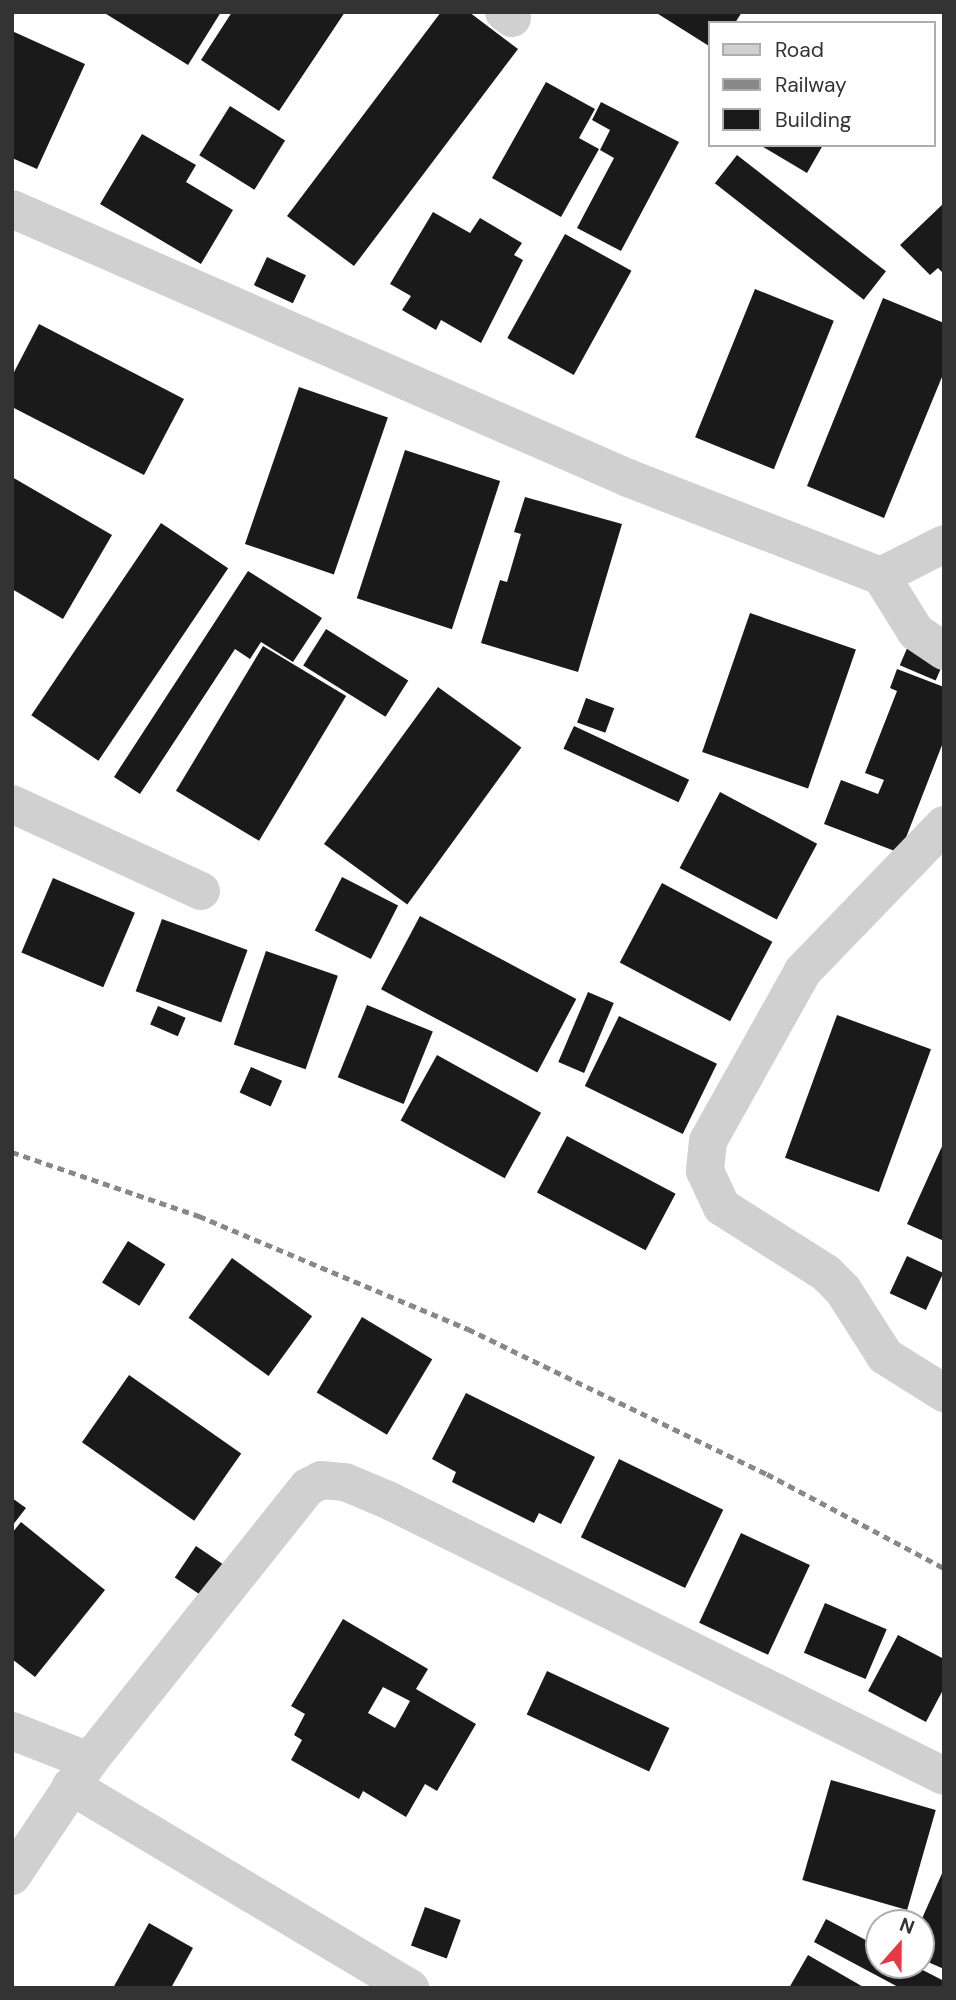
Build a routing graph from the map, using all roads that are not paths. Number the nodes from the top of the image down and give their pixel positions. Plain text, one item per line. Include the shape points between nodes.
1 (12, 209) edge
2 (944, 544) edge
3 (880, 576) junction
4 (944, 651) edge
5 (12, 804) edge
6 (944, 825) edge
7 (201, 891) dead end
8 (944, 1392) edge
9 (12, 1731) edge
10 (80, 1774) junction
11 (944, 1776) edge
12 (12, 1876) edge
13 (410, 1988) edge

1 - 3 street via 628,478
2 - 3 street
3 - 4 street via 916,632
5 - 7 street
6 - 8 street via 803,971 708,1141 705,1171 722,1207 826,1273 844,1290 885,1356
9 - 10 street
10 - 11 street via 308,1487 321,1480 345,1482 390,1501
10 - 12 street
10 - 13 street

